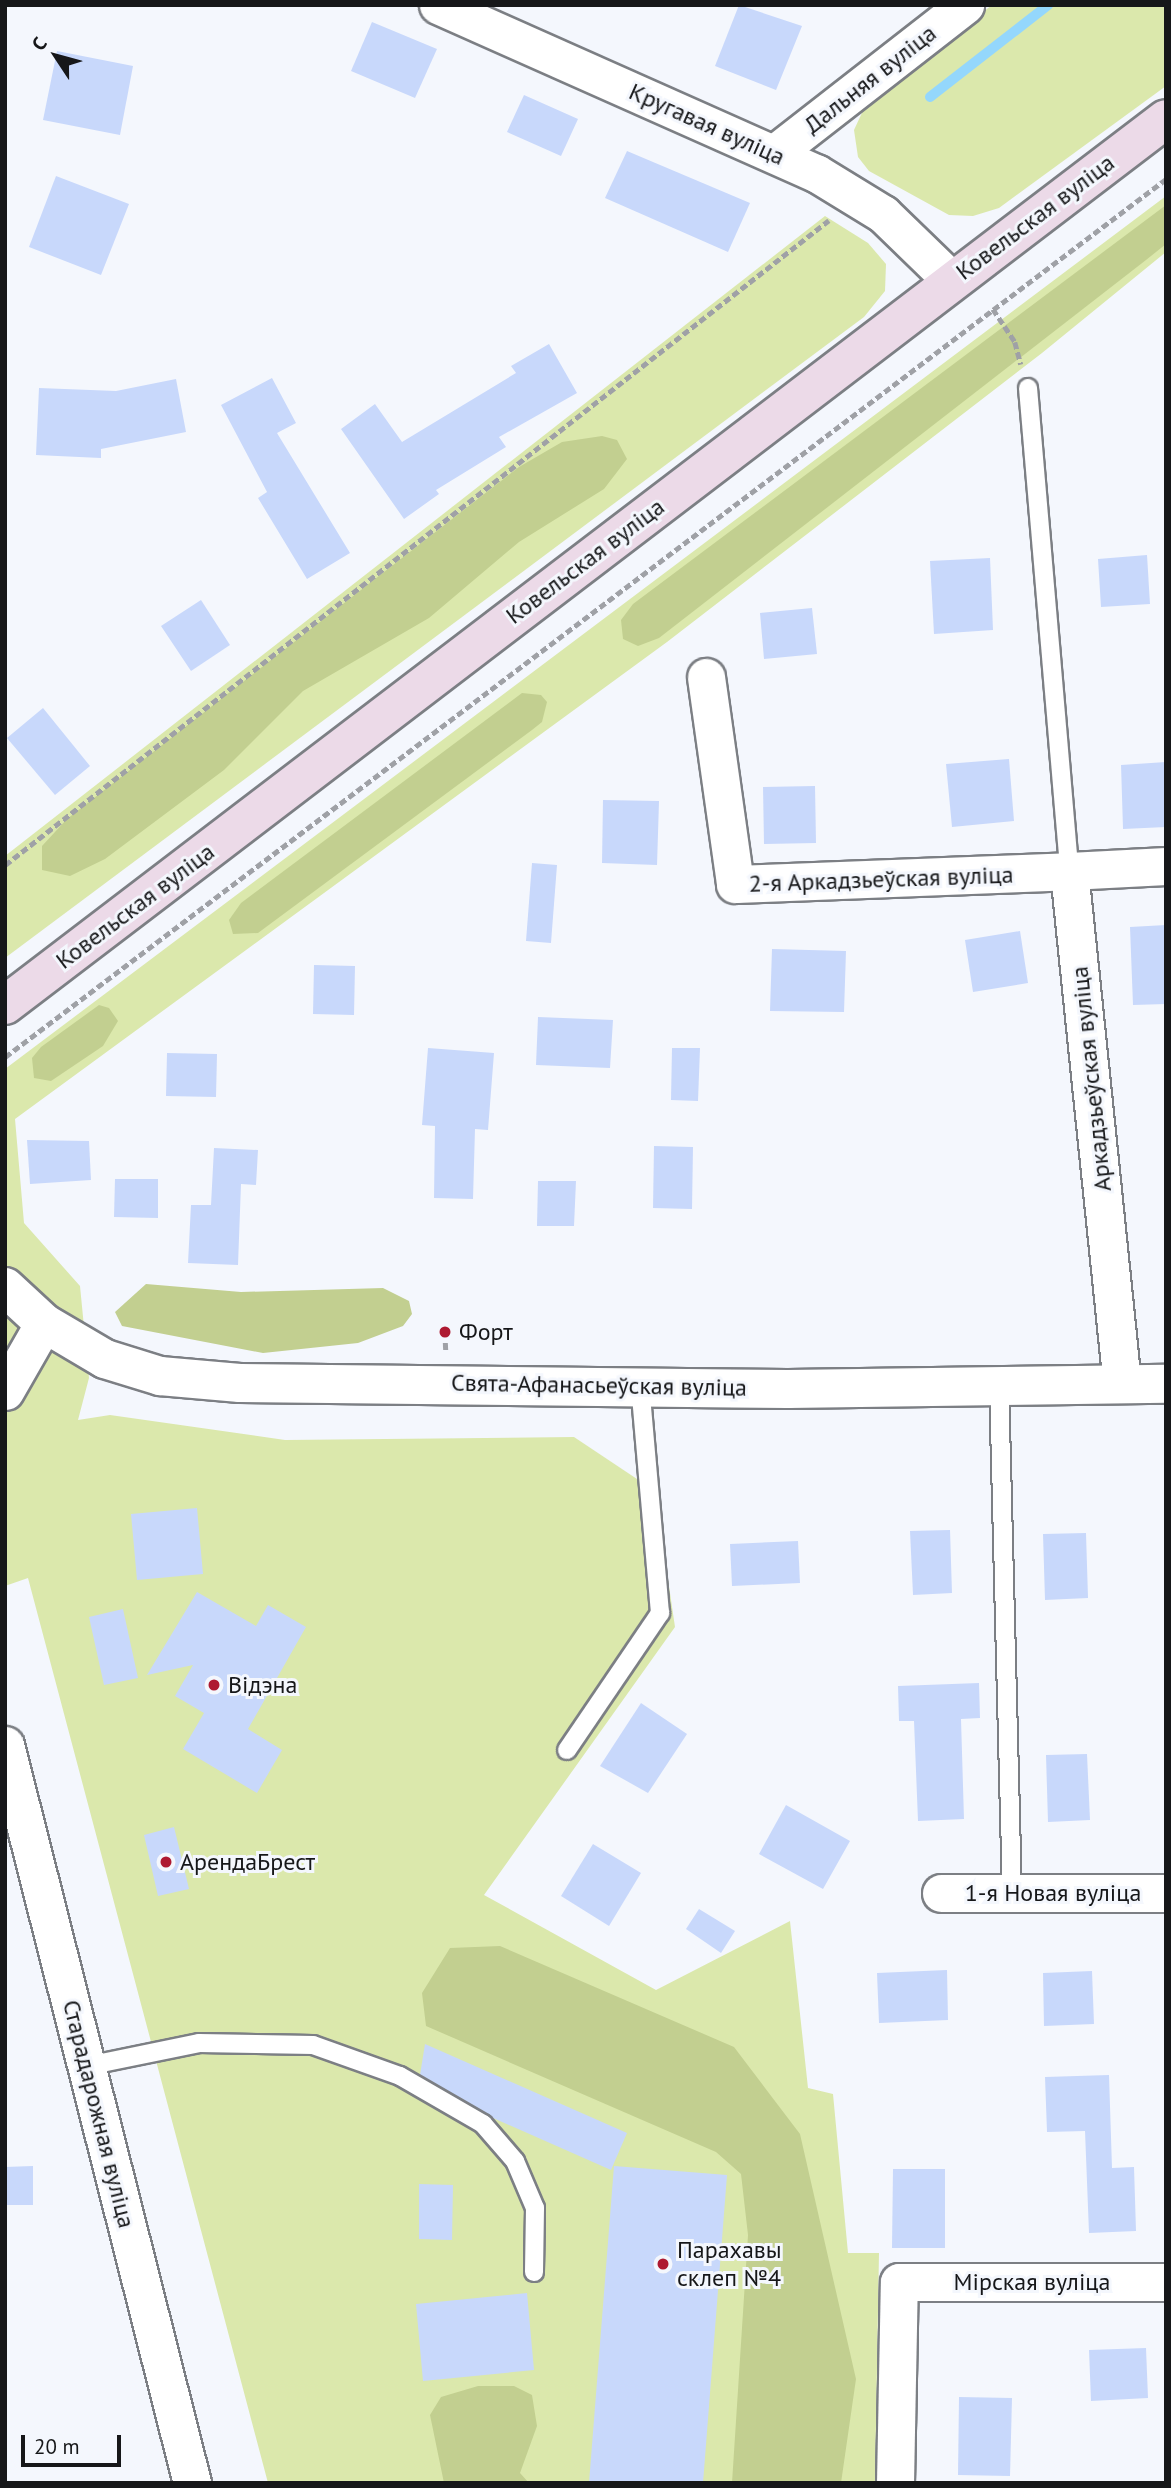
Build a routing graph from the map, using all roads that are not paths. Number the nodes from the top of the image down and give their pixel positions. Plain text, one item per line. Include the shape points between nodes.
1 (438, 5) edge
2 (965, 5) edge
3 (1166, 120) edge
4 (775, 153) junction
5 (951, 280) junction
6 (1028, 388) road end
7 (706, 677) dead end
8 (1166, 866) edge
9 (1069, 871) junction
10 (5, 1005) edge
11 (5, 1287) edge
12 (44, 1323) junction
13 (999, 1384) junction
14 (1122, 1384) junction
15 (1166, 1384) edge
16 (640, 1385) junction
17 (5, 1391) edge
18 (5, 1745) edge
19 (567, 1750) dead end
20 (941, 1893) dead end
21 (1012, 1893) junction
22 (1166, 1894) edge
23 (87, 2066) junction
24 (534, 2272) dead end
25 (1166, 2282) edge
26 (192, 2483) edge
27 (895, 2483) edge

1 - 4 street, Кругавая вуліца
2 - 4 street, Дальняя вуліца
3 - 5 main road, Ковельская вуліца
4 - 5 street, Кругавая вуліца via 857,198 911,237
5 - 10 main road, Ковельская вуліца
6 - 9 lane
7 - 9 street, 2-я Аркадзьеўская вуліца via 735,884
8 - 9 street
9 - 14 street, Аркадзьеўская вуліца
11 - 12 street, Свята-Афанасьеўская вуліца
12 - 16 street, Свята-Афанасьеўская вуліца via 105,1359 160,1376 240,1383
12 - 17 street
13 - 14 street, Свята-Афанасьеўская вуліца
13 - 16 street, Свята-Афанасьеўская вуліца
13 - 21 lane
14 - 15 street, Свята-Афанасьеўская вуліца
16 - 19 lane via 660,1613
18 - 23 street, Старадарожная вуліца
20 - 21 street, 1-я Новая вуліца
21 - 22 street, 1-я Новая вуліца
23 - 24 lane via 199,2043 313,2045 400,2076 482,2124 515,2161 535,2208
23 - 26 street, Старадарожная вуліца
25 - 27 street, Мірская вуліца via 899,2282

